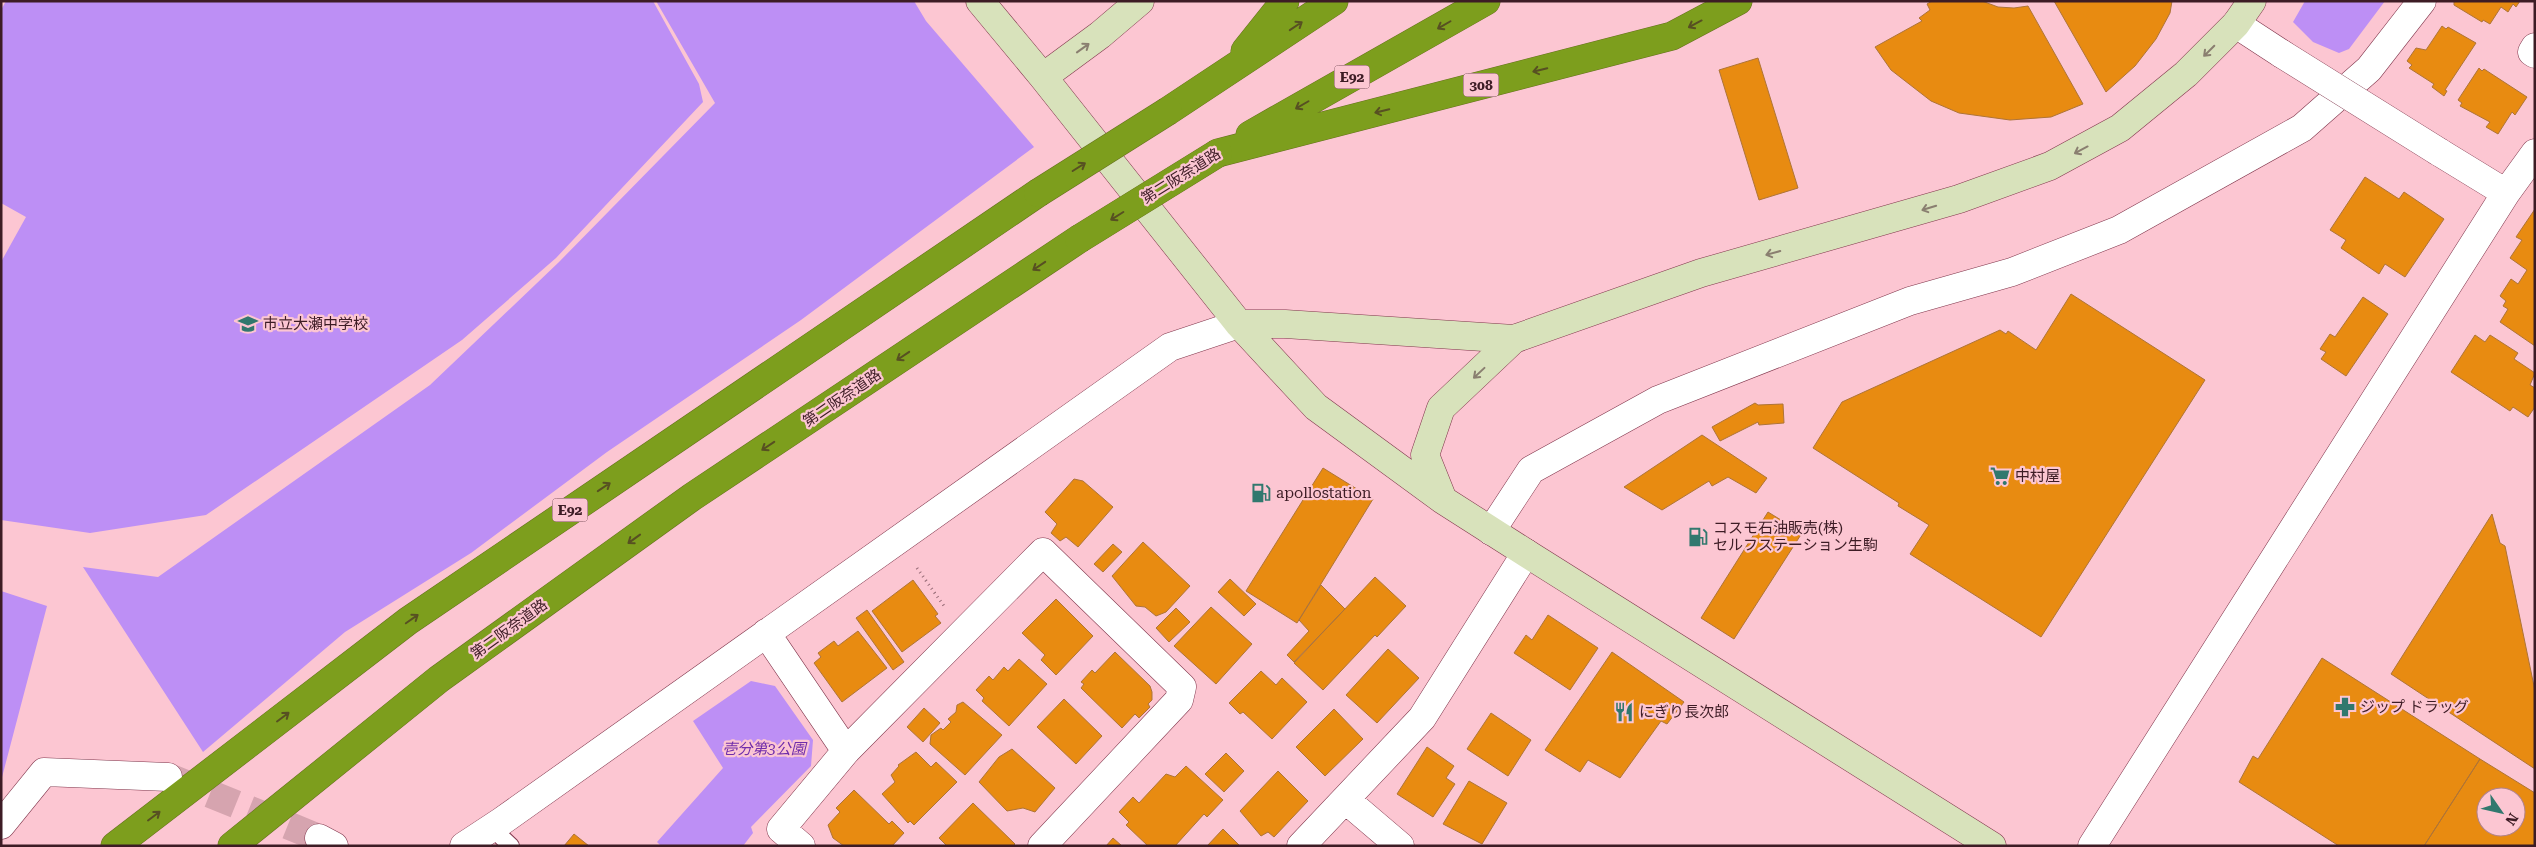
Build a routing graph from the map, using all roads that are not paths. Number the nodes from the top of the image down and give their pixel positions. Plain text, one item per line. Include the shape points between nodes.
1 (980, 1) edge
2 (1140, 1) edge
3 (1285, 1) edge
4 (1334, 1) edge
5 (1486, 1) edge
6 (1738, 1) edge
7 (2252, 1) edge
8 (2422, 1) edge
9 (2236, 24) junction
10 (2535, 47) edge
11 (2535, 54) edge
12 (1228, 72) junction
13 (1043, 77) junction
14 (1218, 153) junction
15 (2535, 153) edge
16 (2506, 193) junction
17 (1239, 324) junction
18 (1514, 339) junction
19 (1443, 500) junction
20 (1491, 531) junction
21 (1526, 554) junction
22 (766, 633) junction
23 (846, 751) junction
24 (168, 777) tunnel mouth
25 (1346, 800) junction
26 (1, 825) edge
27 (502, 837) edge
28 (115, 846) edge
29 (232, 846) edge
30 (464, 846) edge
31 (801, 846) edge
32 (1042, 846) edge
33 (1301, 846) edge
34 (1400, 846) edge
35 (1992, 846) edge
36 (2092, 846) edge

1 - 13 street
13 -> 2 street
3 - 12 highway
12 -> 4 highway, E92
5 -> 14 highway, 第二阪奈道路 / E92
6 -> 14 highway, 308 via 1672,36
7 - 9 street
8 - 20 street via 2369,69 2302,128 2119,230 2012,272 1910,301 1658,400 1531,470
9 - 16 street, bridge
9 -> 18 street via 2186,74 2120,128 2050,166 1958,199 1701,273
10 - 11 street via 2532,52
28 -> 12 highway, E92, bridge via 408,621 1038,193
13 - 17 street
14 -> 29 highway, 第二阪奈道路 / E92, bridge via 1079,239 684,503 440,678
15 - 16 street
16 - 36 street
17 - 18 street via 1285,324
17 - 19 street via 1316,407
17 - 22 street via 1170,348
18 -> 19 street via 1441,408 1425,455
19 - 20 street
20 - 21 street
21 - 25 street via 1422,718
21 - 35 street
22 - 23 street
22 - 27 street
23 - 31 street via 781,829
23 - 32 street via 1043,552 1182,687 1179,700
24 - 26 street via 44,772
25 - 33 street
25 - 34 street
27 - 30 street

